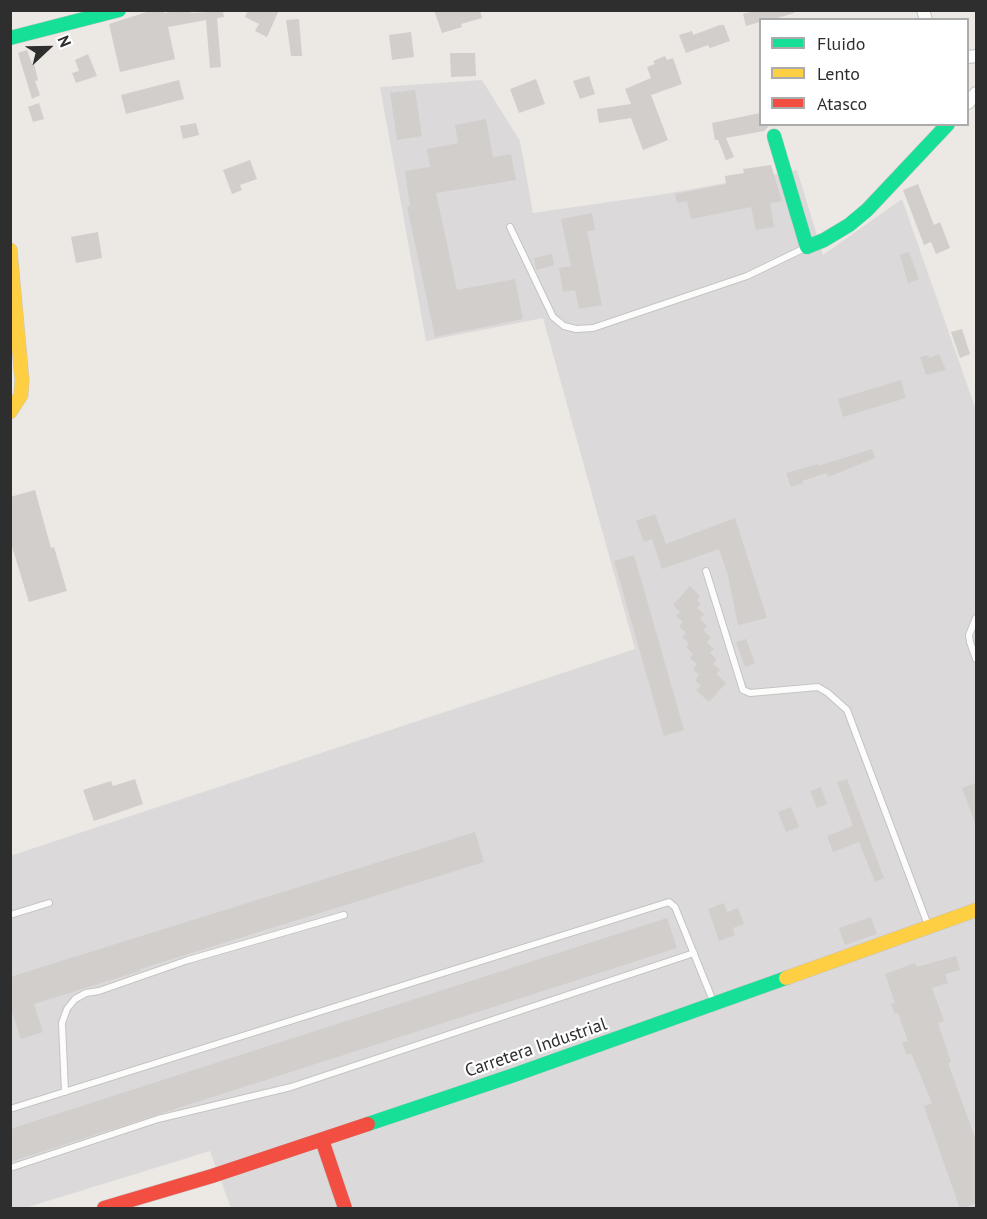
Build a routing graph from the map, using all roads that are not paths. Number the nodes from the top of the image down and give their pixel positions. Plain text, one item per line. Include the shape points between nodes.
1 (119, 10) edge
2 (10, 38) edge
3 (946, 126) edge
4 (774, 136) dead end
5 (510, 227) dead end
6 (807, 247) junction
7 (10, 250) edge
8 (10, 412) edge
9 (706, 572) dead end
10 (976, 618) edge
11 (976, 659) edge
12 (49, 903) dead end
13 (976, 910) edge
14 (10, 915) edge
15 (344, 915) dead end
16 (929, 927) junction
17 (694, 953) junction
18 (714, 1004) junction
19 (65, 1092) junction
20 (10, 1109) edge
21 (322, 1140) junction
22 (10, 1168) edge
23 (104, 1209) edge
24 (345, 1209) edge

1 - 2 main road
3 - 6 main road via 867,210 849,225
4 - 6 main road
5 - 6 lane via 553,317 576,329 593,328 747,276
7 - 8 main road via 22,380 21,395
9 - 16 lane via 743,690 750,693 818,687 847,710
10 - 11 lane via 969,635
12 - 14 lane
13 - 16 main road, Carretera Industrial
15 - 19 lane via 188,960 75,999 62,1023
16 - 18 main road, Carretera Industrial
17 - 18 lane
17 - 19 lane via 675,907 669,902
17 - 22 lane via 291,1087 158,1119
18 - 21 main road, Carretera Industrial
19 - 20 lane
21 - 23 main road, Carretera Industrial
21 - 24 main road

